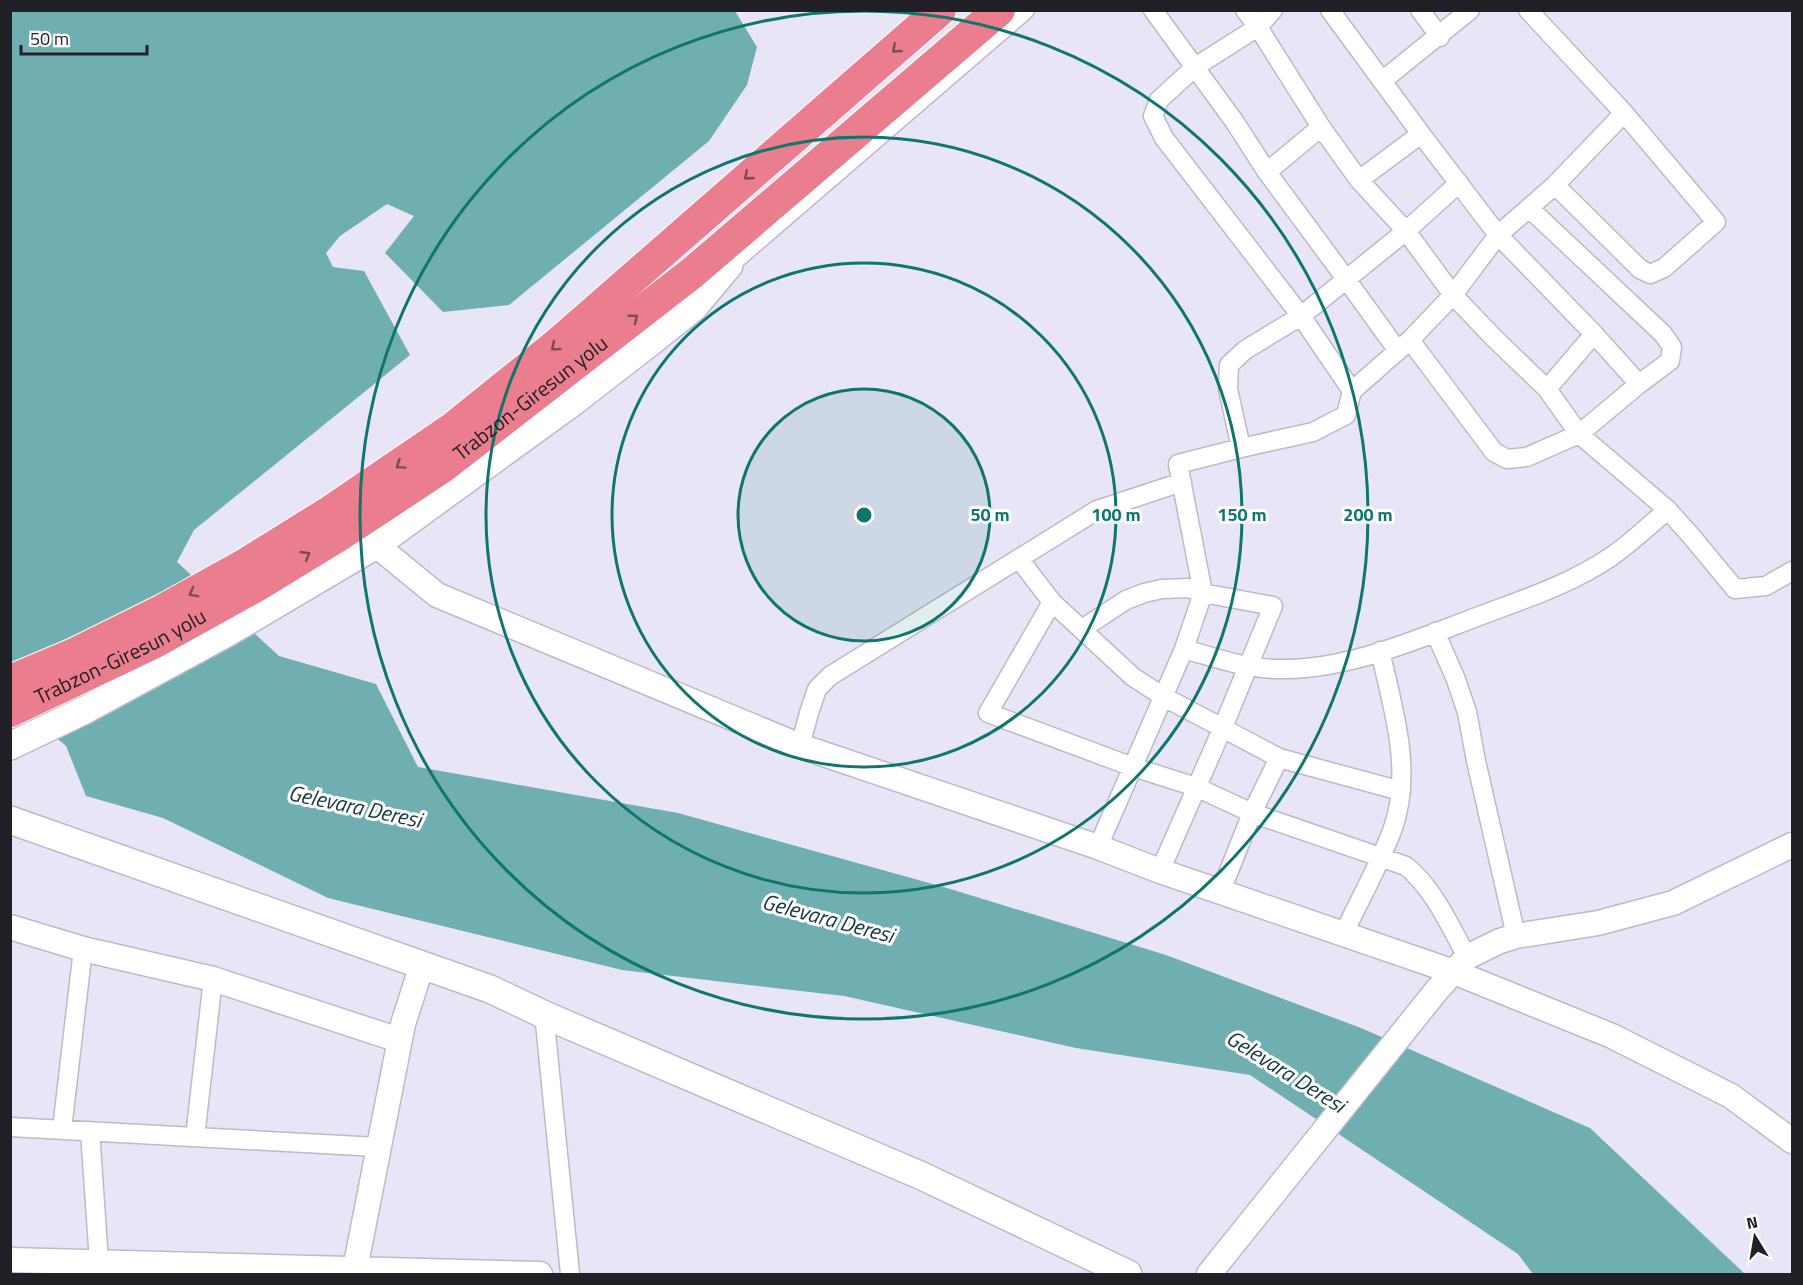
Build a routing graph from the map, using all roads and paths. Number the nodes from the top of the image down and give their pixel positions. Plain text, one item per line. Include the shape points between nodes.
1 (940, 10) edge
2 (999, 10) edge
3 (1025, 10) edge
4 (1153, 10) edge
5 (1245, 10) edge
6 (1273, 10) edge
7 (1330, 10) edge
8 (1420, 10) edge
9 (1470, 10) edge
10 (1528, 10) edge
11 (1258, 27) junction
12 (1440, 36) junction
13 (1195, 67) junction
14 (1382, 81) junction
15 (1624, 113) junction
16 (1322, 127) junction
17 (1421, 134) junction
18 (1267, 172) junction
19 (1359, 180) junction
20 (1459, 183) junction
21 (1555, 185) junction
22 (1528, 208) junction
23 (1406, 231) junction
24 (1498, 235) junction
25 (728, 254) junction
26 (1346, 279) junction
27 (1453, 295) junction
28 (1301, 316) junction
29 (1594, 334) junction
30 (1404, 346) junction
31 (1639, 384) junction
32 (1547, 389) junction
33 (1352, 391) junction
34 (1579, 434) junction
35 (1241, 448) junction
36 (1182, 482) junction
37 (1668, 510) junction
38 (376, 545) junction
39 (1020, 559) junction
40 (1792, 571) edge
41 (258, 585) junction
42 (1203, 593) junction
43 (1052, 602) junction
44 (1082, 630) junction
45 (1435, 633) junction
46 (1184, 648) junction
47 (1380, 651) junction
48 (1247, 667) junction
49 (10, 681) edge
50 (1164, 697) junction
51 (10, 711) edge
52 (1223, 727) junction
53 (10, 746) edge
54 (800, 746) junction
55 (1279, 758) junction
56 (1133, 767) junction
57 (1196, 787) junction
58 (1401, 791) junction
59 (1251, 813) junction
60 (10, 820) edge
61 (1792, 845) edge
62 (1098, 847) junction
63 (1380, 856) junction
64 (1160, 871) junction
65 (1221, 891) junction
66 (10, 927) edge
67 (1344, 933) junction
68 (1516, 936) junction
69 (83, 949) junction
70 (1461, 964) junction
71 (422, 965) junction
72 (213, 980) junction
73 (547, 1016) junction
74 (399, 1040) junction
75 (10, 1126) edge
76 (62, 1130) junction
77 (90, 1131) junction
78 (195, 1137) junction
79 (1792, 1141) edge
80 (378, 1147) junction
81 (10, 1260) edge
82 (99, 1262) junction
83 (72, 1268) edge
84 (151, 1269) edge
85 (355, 1269) junction
86 (244, 1270) edge
87 (321, 1271) edge
88 (394, 1272) edge
89 (473, 1274) edge
90 (540, 1275) edge
91 (570, 1275) edge
92 (1128, 1275) edge
93 (1209, 1275) edge

1 -> 41 highway, Trabzon-Giresun yolu via 556,345 453,428 331,511
2 - 25 highway, Trabzon-Giresun yolu
3 - 25 street
4 - 13 street
5 - 11 street
6 - 11 street
7 - 14 street
8 - 12 street
9 - 12 street
10 - 15 street
11 - 13 street
11 - 16 street
12 - 14 street
13 - 18 street
13 - 28 street via 1159,100 1153,116 1164,138
14 - 17 street
15 - 21 street
15 - 21 street via 1716,222 1664,268 1650,274 1640,269
16 - 18 street
16 - 19 street
17 - 19 street
17 - 20 street
18 - 26 street
19 - 23 street
20 - 23 street
20 - 24 street
21 - 22 street
22 - 24 street
22 - 31 street via 1663,334 1672,347 1670,361
23 - 26 street
23 - 27 street
24 - 27 street
24 - 29 street
25 - 38 main road via 693,308 573,402
41 -> 25 highway, Trabzon-Giresun yolu via 441,468 692,273
26 - 28 street
26 - 30 street
27 - 30 street
27 - 32 street
28 - 33 street
28 - 35 street via 1245,350 1229,365 1228,389
29 - 31 street
29 - 32 street
30 - 33 street
30 - 34 street via 1494,452 1507,459 1527,457
31 - 34 street
32 - 34 street
33 - 35 street via 1346,415 1313,432
34 - 37 street
35 - 36 street via 1178,464
36 - 39 street via 1096,510
36 - 42 street
37 - 40 street via 1735,589 1766,586
37 - 45 street via 1612,556 1554,588
38 - 41 main road
38 - 54 street via 437,595
39 - 43 street
39 - 54 street via 830,676 817,689
41 -> 49 highway, Trabzon-Giresun yolu via 143,620
41 - 51 highway, Trabzon-Giresun yolu via 154,642
41 - 53 main road via 227,633
42 - 44 street via 1188,588 1144,593 1126,600
42 - 46 street
42 - 48 street via 1273,606
43 - 44 street
43 - 56 street via 988,713
44 - 50 street via 1132,677
45 - 47 street
45 - 68 street via 1467,712
46 - 48 street
46 - 50 street
47 - 48 street via 1314,668
47 - 58 street via 1399,741
48 - 52 street
50 - 52 street
50 - 56 street
52 - 55 street
52 - 57 street
54 - 62 street
55 - 58 street
55 - 59 street
56 - 57 street
56 - 62 street
57 - 59 street
57 - 64 street
58 - 63 street via 1393,827
59 - 63 street
59 - 65 street
60 - 71 main road
61 - 68 street via 1673,903 1598,923
62 - 64 street
63 - 67 street
63 - 70 street via 1417,875 1429,891
64 - 65 street
65 - 67 street
66 - 69 street
67 - 70 street
68 - 70 street
69 - 72 street
69 - 76 street
70 - 79 street via 1731,1096
70 - 93 street
71 - 73 main road via 490,989
71 - 74 street
72 - 74 street
72 - 78 street
73 - 91 street
73 - 92 main road via 922,1176
74 - 80 street
75 - 76 street
76 - 77 street
77 - 78 street
77 - 82 street
78 - 80 street
80 - 85 street
81 - 83 street
82 - 83 street
82 - 84 street
84 - 86 street
85 - 87 street
85 - 88 street
86 - 87 street
88 - 89 street
89 - 90 street

